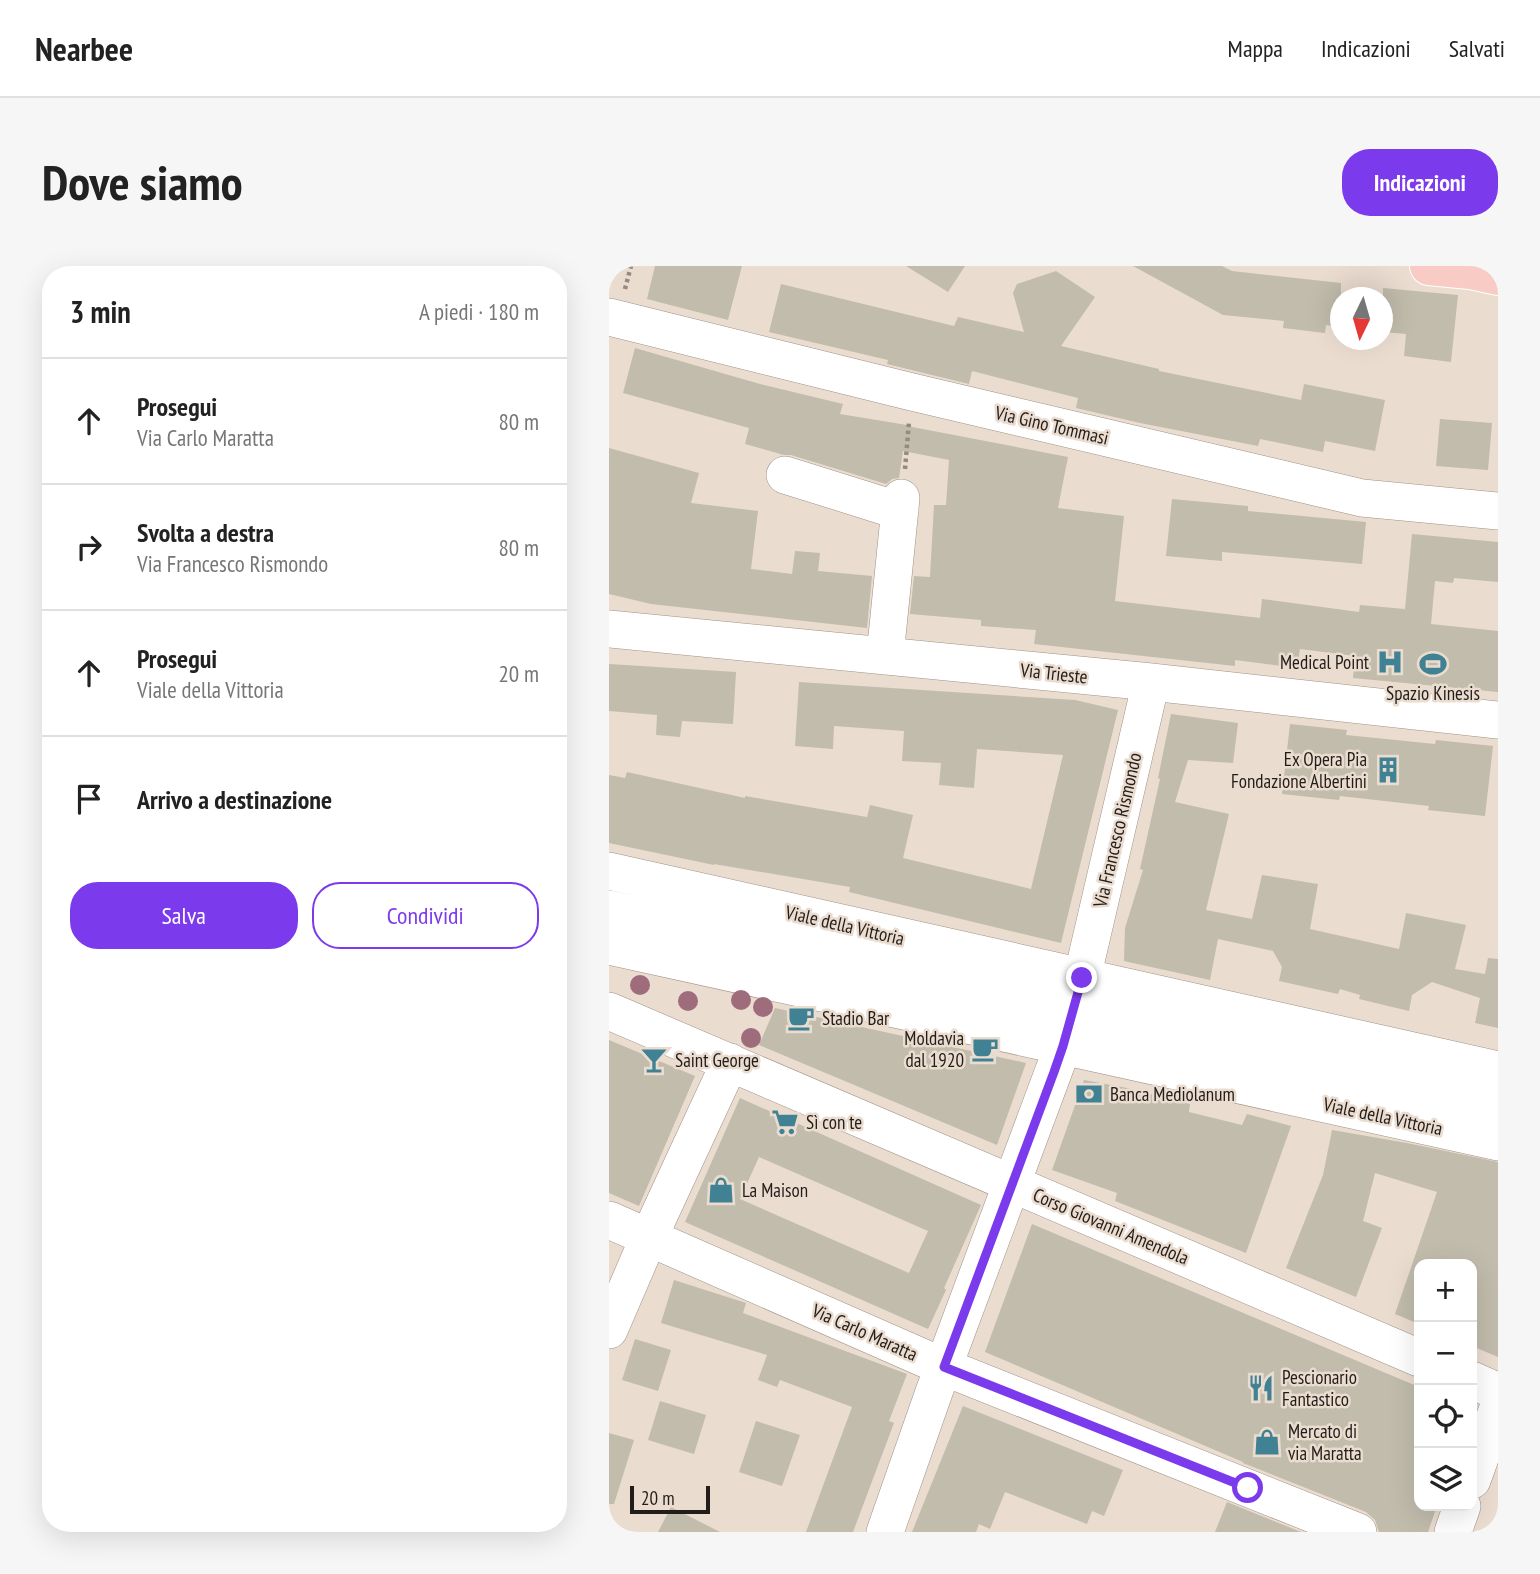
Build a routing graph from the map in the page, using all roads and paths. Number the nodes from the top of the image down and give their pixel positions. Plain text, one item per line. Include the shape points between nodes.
1 (1429, 266) edge
2 (1480, 271) edge
3 (610, 332) edge
4 (910, 419) dead end
5 (905, 462) dead end
6 (785, 475) dead end
7 (1498, 511) edge
8 (609, 629) edge
9 (885, 656) junction
10 (1151, 682) junction
11 (1498, 720) edge
12 (609, 871) edge
13 (609, 909) edge
14 (609, 946) edge
15 (609, 1012) edge
16 (1072, 1012) junction
17 (730, 1062) junction
18 (1498, 1070) edge
19 (1498, 1105) edge
20 (1498, 1142) edge
21 (1011, 1184) junction
22 (609, 1220) edge
23 (649, 1237) junction
24 (609, 1330) edge
25 (1414, 1356) edge
26 (944, 1367) junction
27 (1477, 1382) edge
28 (1498, 1392) edge
29 (1498, 1408) edge
30 (1477, 1466) edge
31 (1460, 1511) edge
32 (885, 1532) edge
33 (1358, 1532) edge
34 (1453, 1532) edge

1 - 2 main road
3 - 7 street, Via Gino Tommasi via 926,395 1362,498
4 - 5 path
6 - 9 street via 901,504
8 - 9 street, Via Trieste
9 - 10 street, Via Trieste
10 - 11 street, Via Trieste
10 - 16 street, Via Francesco Rismondo
12 - 16 street, Viale della Vittoria
13 - 16 street, Viale della Vittoria
14 - 16 street, Viale della Vittoria
15 - 17 street, Corso Giovanni Amendola
16 - 18 street, Viale della Vittoria
16 - 19 street, Viale della Vittoria
16 - 20 street, Viale della Vittoria
16 - 21 street, Via Francesco Rismondo
17 - 21 street, Corso Giovanni Amendola
17 - 23 street
21 - 25 street, Corso Giovanni Amendola
21 - 26 street, Via Francesco Rismondo
22 - 23 street, Via Carlo Maratta
23 - 24 street
23 - 26 street, Via Carlo Maratta
26 - 32 street, Via Francesco Rismondo
26 - 33 street, Via Carlo Maratta
27 - 28 street
29 - 30 street
31 - 34 street

